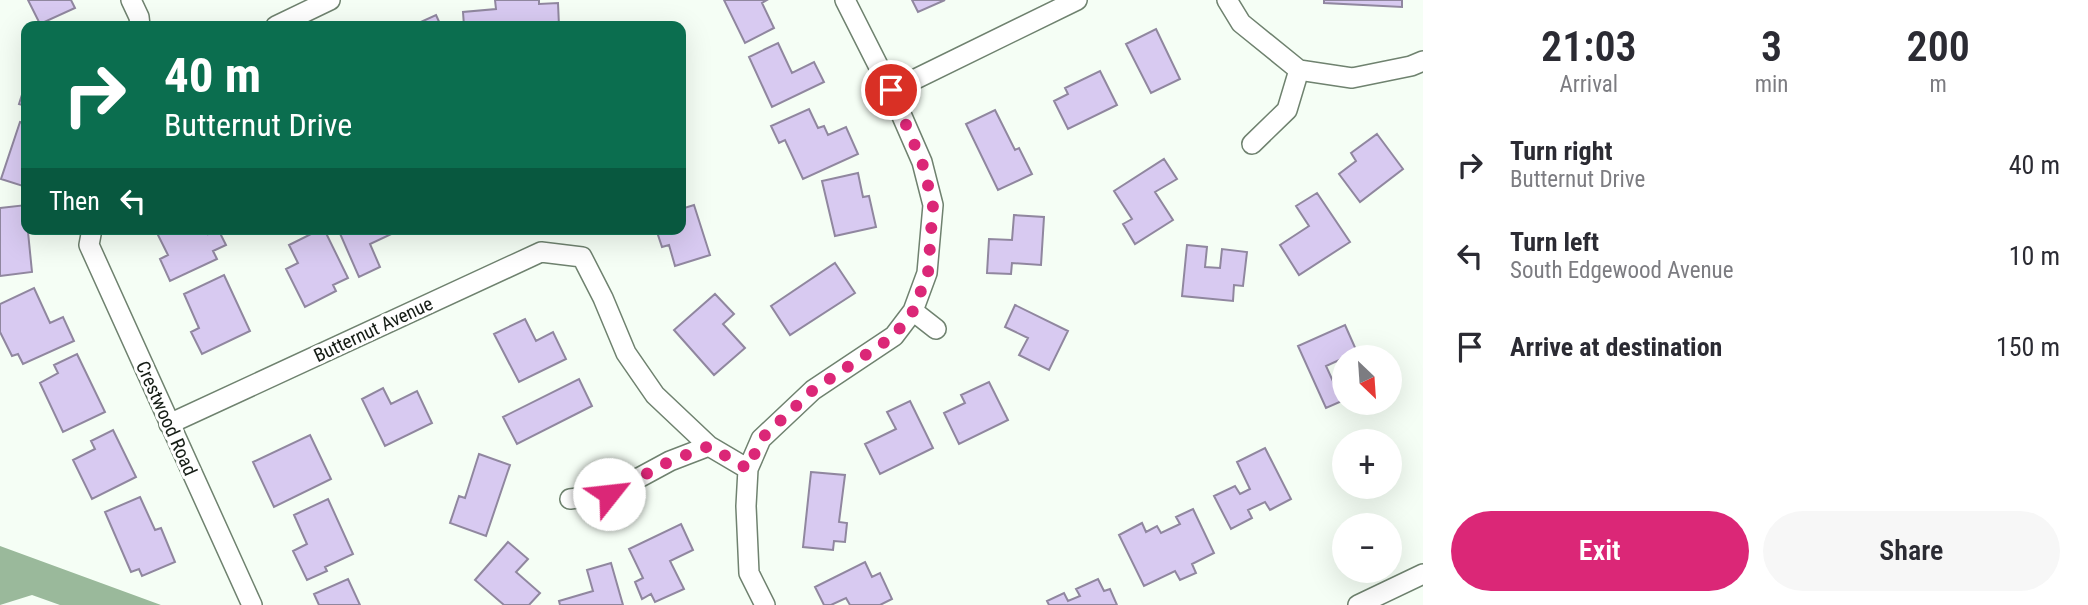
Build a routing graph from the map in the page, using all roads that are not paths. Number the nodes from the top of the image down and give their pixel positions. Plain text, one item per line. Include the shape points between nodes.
1 (131, 0) edge
2 (330, 0) edge
3 (845, 0) edge
4 (1077, 0) edge
5 (1227, 0) edge
6 (139, 21) edge
7 (286, 21) edge
8 (1423, 61) edge
9 (1299, 69) junction
10 (891, 90) junction
11 (1252, 144) dead end
12 (91, 235) edge
13 (913, 311) junction
14 (936, 329) dead end
15 (169, 424) junction
16 (709, 446) junction
17 (748, 469) junction
18 (570, 499) dead end
19 (1423, 573) edge
20 (252, 605) edge
21 (765, 605) edge
22 (1358, 605) edge

1 - 6 street
2 - 7 street
3 - 10 street
4 - 10 street
5 - 9 street via 1241,23
8 - 9 street via 1352,78
9 - 11 street via 1287,110
10 - 13 street via 922,162 933,205 928,273
12 - 15 street, Crestwood Road via 89,245
13 - 14 street
13 - 17 street via 894,336 813,390 761,439
15 - 16 street, Butternut Avenue via 541,252 582,257 626,353 655,395
15 - 20 street, Crestwood Road
16 - 17 street
16 - 18 street via 609,494
17 - 21 street via 749,573
19 - 22 street

